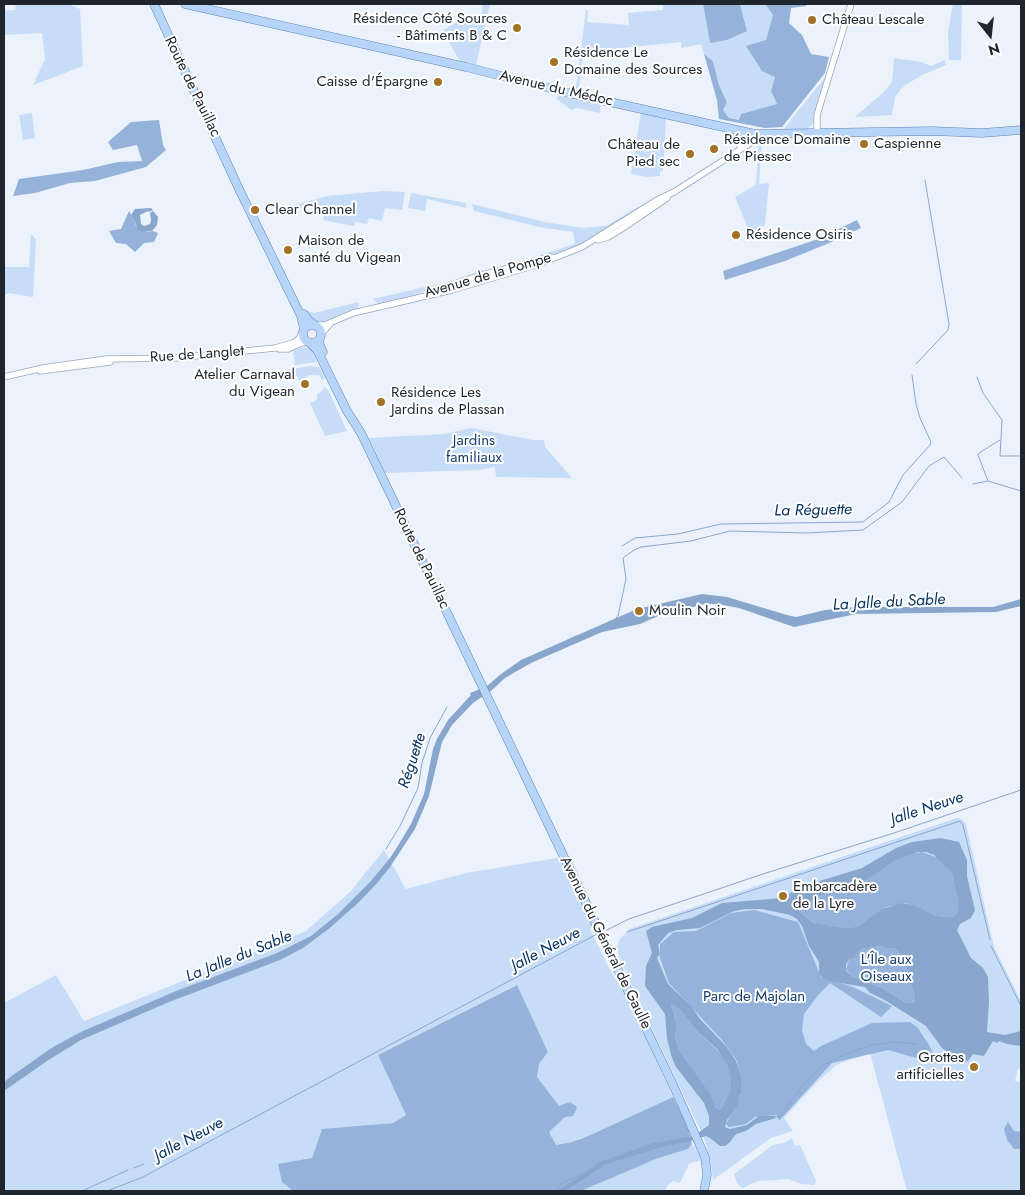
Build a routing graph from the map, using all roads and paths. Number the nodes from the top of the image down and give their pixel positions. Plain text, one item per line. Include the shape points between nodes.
1 (153, 4) edge
2 (185, 4) edge
3 (851, 4) edge
4 (1021, 130) edge
5 (740, 131) junction
6 (756, 134) junction
7 (816, 134) junction
8 (765, 135) junction
9 (746, 137) junction
10 (737, 152) junction
11 (232, 171) junction
12 (331, 322) junction
13 (314, 325) junction
14 (303, 331) junction
15 (320, 336) junction
16 (309, 342) junction
17 (275, 348) junction
18 (4, 378) edge
19 (354, 420) junction
20 (488, 699) joint
21 (704, 1191) edge

1 - 11 main road, Route de Pauillac
2 - 5 main road, Avenue du Médoc
3 - 7 street via 817,115
4 - 7 main road, Avenue du Médoc
5 - 6 main road, Avenue du Médoc
5 - 9 street
6 - 8 main road, Avenue du Médoc
6 - 9 street
7 - 8 main road, Avenue du Médoc
8 - 10 street, Avenue de la Pompe
9 - 10 street, Avenue de la Pompe
10 - 12 street, Avenue de la Pompe via 608,237 559,256 538,259
11 - 13 main road, Route de Pauillac via 304,315
11 - 14 main road, Route de Pauillac via 301,316
12 - 13 street, Avenue de la Pompe
12 - 15 street, Avenue de la Pompe
13 - 14 main road via 308,325
13 - 15 main road via 319,328
14 - 16 main road via 304,339
14 - 17 street, Rue de Langlet via 296,341
15 - 16 main road via 315,342
15 - 19 main road, Route de Pauillac via 320,347
16 - 17 street, Rue de Langlet via 288,349
16 - 19 main road, Route de Pauillac via 317,350
17 - 18 street, Rue de Langlet via 176,358 86,361
19 - 20 main road, Route de Pauillac
20 - 21 main road, Avenue du Général de Gaulle via 695,1131 707,1167

